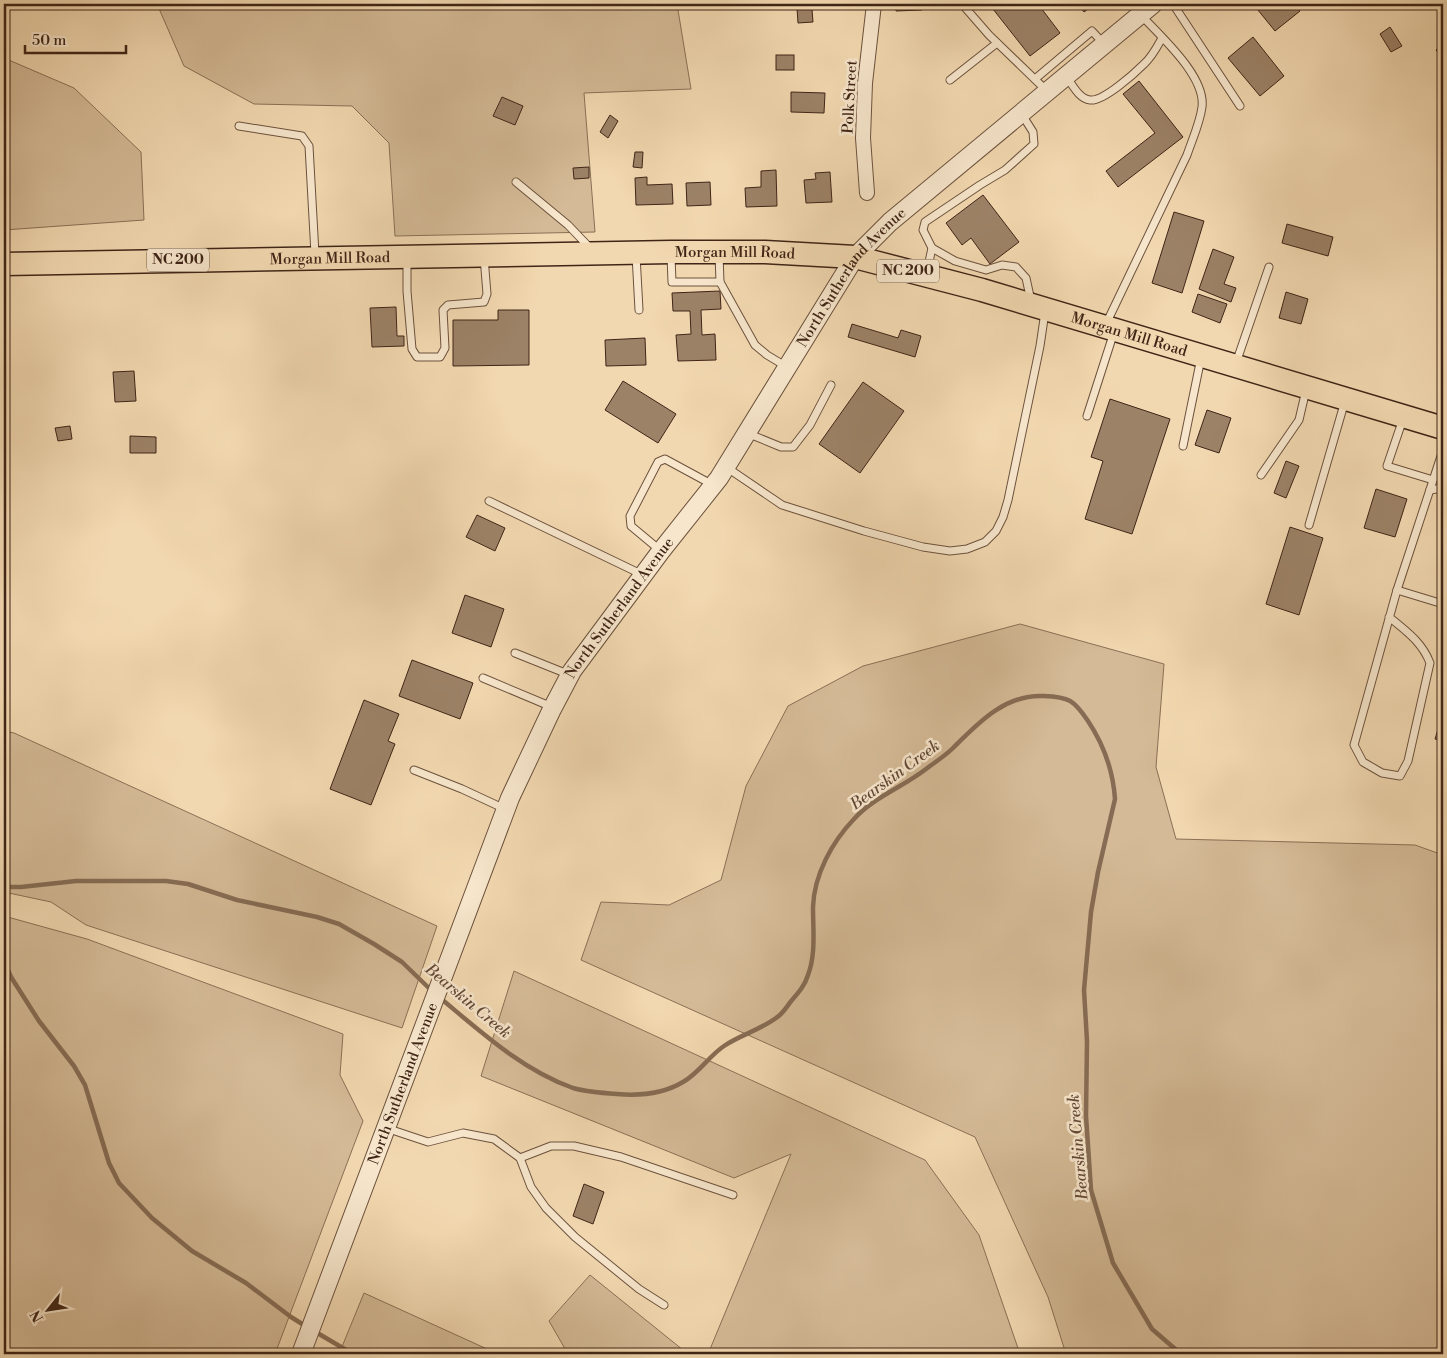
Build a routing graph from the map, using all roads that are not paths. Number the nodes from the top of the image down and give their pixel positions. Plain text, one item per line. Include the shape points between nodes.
1 (874, 4) edge
2 (962, 4) edge
3 (1173, 4) edge
4 (1146, 9) edge
5 (1162, 38) junction
6 (997, 43) junction
7 (1104, 44) junction
8 (1066, 76) junction
9 (950, 80) dead end
10 (1041, 85) junction
11 (1240, 106) dead end
12 (1021, 113) junction
13 (239, 126) dead end
14 (516, 182) dead end
15 (867, 193) dead end
16 (932, 248) junction
17 (719, 251) junction
18 (593, 252) junction
19 (636, 252) junction
20 (671, 252) junction
21 (484, 254) junction
22 (407, 256) junction
23 (316, 257) junction
24 (855, 257) junction
25 (4, 264) edge
26 (1269, 267) dead end
27 (926, 275) junction
28 (720, 282) junction
29 (1039, 307) junction
30 (639, 310) dead end
31 (1110, 328) junction
32 (1202, 356) junction
33 (1235, 366) junction
34 (787, 367) junction
35 (831, 385) dead end
36 (1307, 387) junction
37 (1345, 399) junction
38 (1087, 416) dead end
39 (1404, 416) junction
40 (1443, 428) edge
41 (747, 433) junction
42 (1183, 446) dead end
43 (1443, 450) edge
44 (726, 468) junction
45 (1261, 475) dead end
46 (1433, 480) junction
47 (714, 485) junction
48 (1443, 488) edge
49 (1430, 490) junction
50 (489, 501) dead end
51 (1309, 525) dead end
52 (661, 551) junction
53 (643, 576) junction
54 (1397, 590) junction
55 (1443, 604) edge
56 (1389, 618) junction
57 (515, 653) dead end
58 (571, 675) junction
59 (483, 678) dead end
60 (553, 707) junction
61 (414, 770) dead end
62 (506, 809) junction
63 (385, 1128) junction
64 (520, 1158) junction
65 (733, 1195) dead end
66 (664, 1305) dead end
67 (301, 1354) edge

1 - 15 street, Polk Street via 863,138
2 - 6 lane
3 - 11 lane
4 - 5 lane
4 - 7 street, North Sutherland Avenue
5 - 8 lane via 1145,64 1101,98 1090,100 1082,97
5 - 31 lane via 1191,72 1200,90 1202,105 1187,155
6 - 9 lane
6 - 10 lane
7 - 8 street, North Sutherland Avenue
7 - 10 lane via 1092,30
8 - 10 street, North Sutherland Avenue
10 - 12 street, North Sutherland Avenue
12 - 16 lane via 1033,132 1034,144 1005,170 925,222 923,230
12 - 24 street, North Sutherland Avenue via 890,222
13 - 23 lane via 302,136 309,146
14 - 18 lane via 568,225
16 - 27 lane
16 - 29 lane via 955,261 986,270 1002,265 1016,267 1026,278
17 - 20 main road, Morgan Mill Road / NC 200
17 - 24 main road, Morgan Mill Road / NC 200
17 - 28 lane
18 - 19 main road, Morgan Mill Road / NC 200
18 - 21 main road, Morgan Mill Road / NC 200
19 - 20 main road, Morgan Mill Road / NC 200
19 - 30 lane
20 - 28 lane via 672,282
21 - 22 main road, Morgan Mill Road / NC 200
21 - 22 lane via 487,294 484,302 448,306 443,310 445,348 440,357 417,357 412,349
22 - 23 main road, Morgan Mill Road / NC 200
23 - 25 main road, Morgan Mill Road / NC 200
24 - 27 main road, Morgan Mill Road / NC 200
24 - 34 street, North Sutherland Avenue
26 - 33 lane
27 - 29 main road, Morgan Mill Road / NC 200
28 - 34 lane via 755,345
29 - 31 main road, Morgan Mill Road / NC 200
29 - 44 lane via 1040,346 1006,508 996,531 984,542 950,551 864,531 782,505
31 - 32 main road, Morgan Mill Road / NC 200
31 - 38 lane
32 - 33 main road, Morgan Mill Road / NC 200
32 - 42 lane
33 - 36 main road, Morgan Mill Road / NC 200
34 - 41 street, North Sutherland Avenue
35 - 41 lane via 810,425 793,448
36 - 37 main road, Morgan Mill Road / NC 200
36 - 45 lane via 1298,420
37 - 39 main road, Morgan Mill Road / NC 200
37 - 51 lane
39 - 40 main road, Morgan Mill Road / NC 200
39 - 46 lane via 1387,466
41 - 44 street, North Sutherland Avenue
43 - 46 lane
44 - 47 street, North Sutherland Avenue
46 - 49 lane
47 - 52 street, North Sutherland Avenue
47 - 52 lane via 664,459 658,462 630,516 631,526
48 - 49 lane
49 - 54 lane
50 - 53 lane
52 - 53 street, North Sutherland Avenue
53 - 58 street, North Sutherland Avenue
54 - 55 lane
54 - 56 lane
56 - 56 lane via 1354,745 1363,762 1382,772 1400,776 1408,761 1430,663 1416,639
57 - 58 lane
58 - 60 street, North Sutherland Avenue
59 - 60 lane
60 - 62 street, North Sutherland Avenue
61 - 62 lane
62 - 63 street, North Sutherland Avenue
63 - 64 lane via 428,1142 463,1133 494,1139
63 - 67 street, North Sutherland Avenue
64 - 65 lane via 551,1146 574,1146 621,1157
64 - 66 lane via 531,1187 546,1208 582,1243 638,1289

